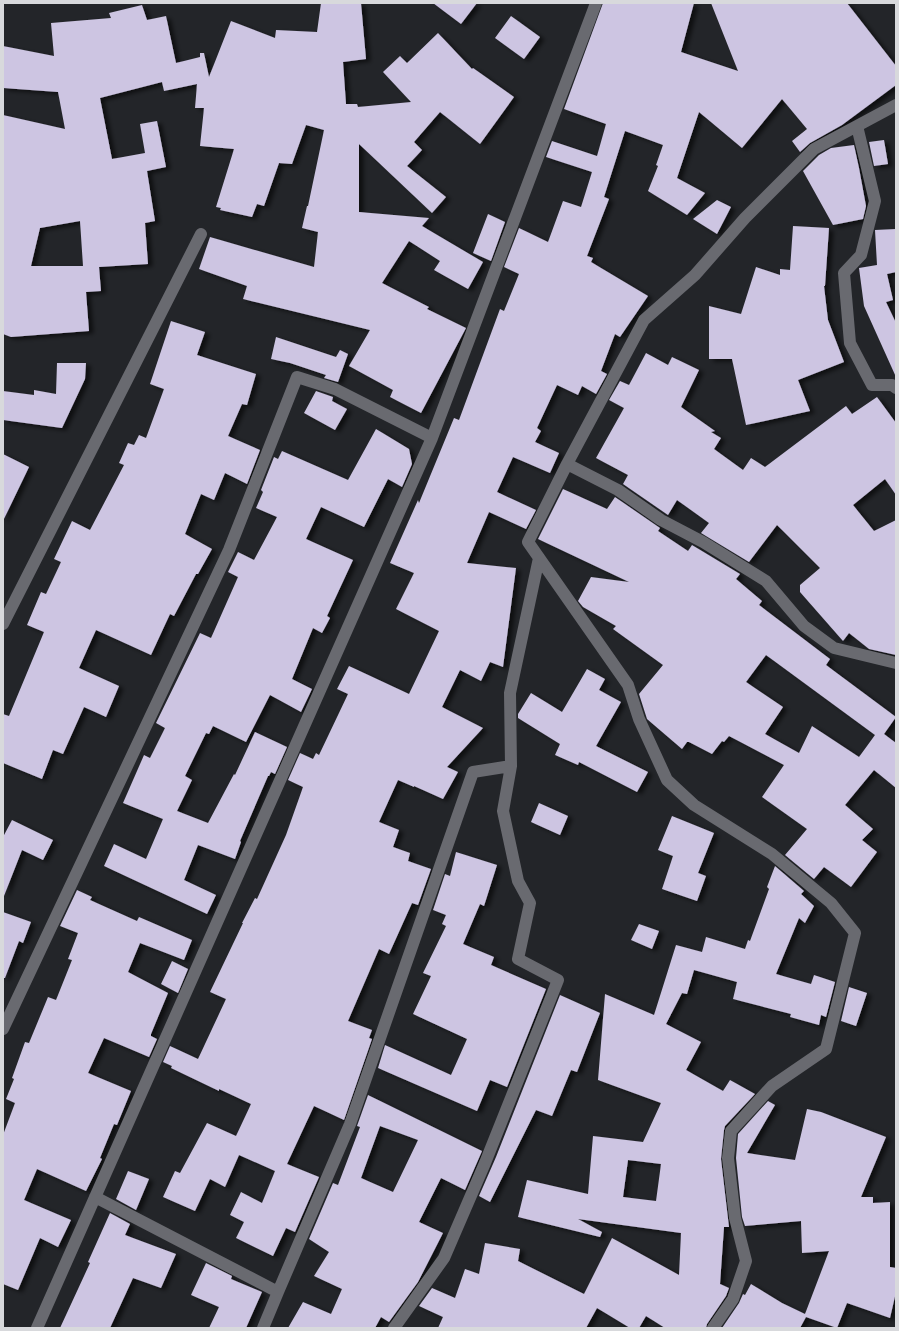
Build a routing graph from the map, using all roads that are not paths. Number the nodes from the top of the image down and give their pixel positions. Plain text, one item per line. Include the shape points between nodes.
1 (596, 3) edge
2 (896, 105) edge
3 (857, 126) junction
4 (201, 234) dead end
5 (896, 388) edge
6 (432, 438) junction
7 (567, 464) junction
8 (539, 558) junction
9 (3, 624) edge
10 (896, 664) edge
11 (511, 766) junction
12 (3, 1028) edge
13 (95, 1197) junction
14 (278, 1292) junction
15 (37, 1328) edge
16 (263, 1328) edge
17 (394, 1328) edge
18 (713, 1328) edge

1 - 6 street
2 - 3 street
3 - 5 street via 875,201 861,255 844,273 850,343 872,385 892,385
3 - 7 street via 814,149 744,218 695,275 644,320
4 - 9 street
6 - 12 street via 335,389 297,377 229,550
6 - 13 street
7 - 8 street via 528,542
7 - 10 street via 618,490 661,520 766,581 804,626 834,648
8 - 11 street via 510,692
8 - 18 street via 628,685 639,719 666,780 694,805 772,854 831,903 855,933 826,1049 772,1086 731,1131 728,1158 735,1218 746,1261 733,1299
11 - 14 street via 472,772 350,1124
11 - 17 street via 502,811 518,881 530,903 518,959 558,980 488,1156 444,1258
13 - 14 street
13 - 15 street
14 - 16 street

